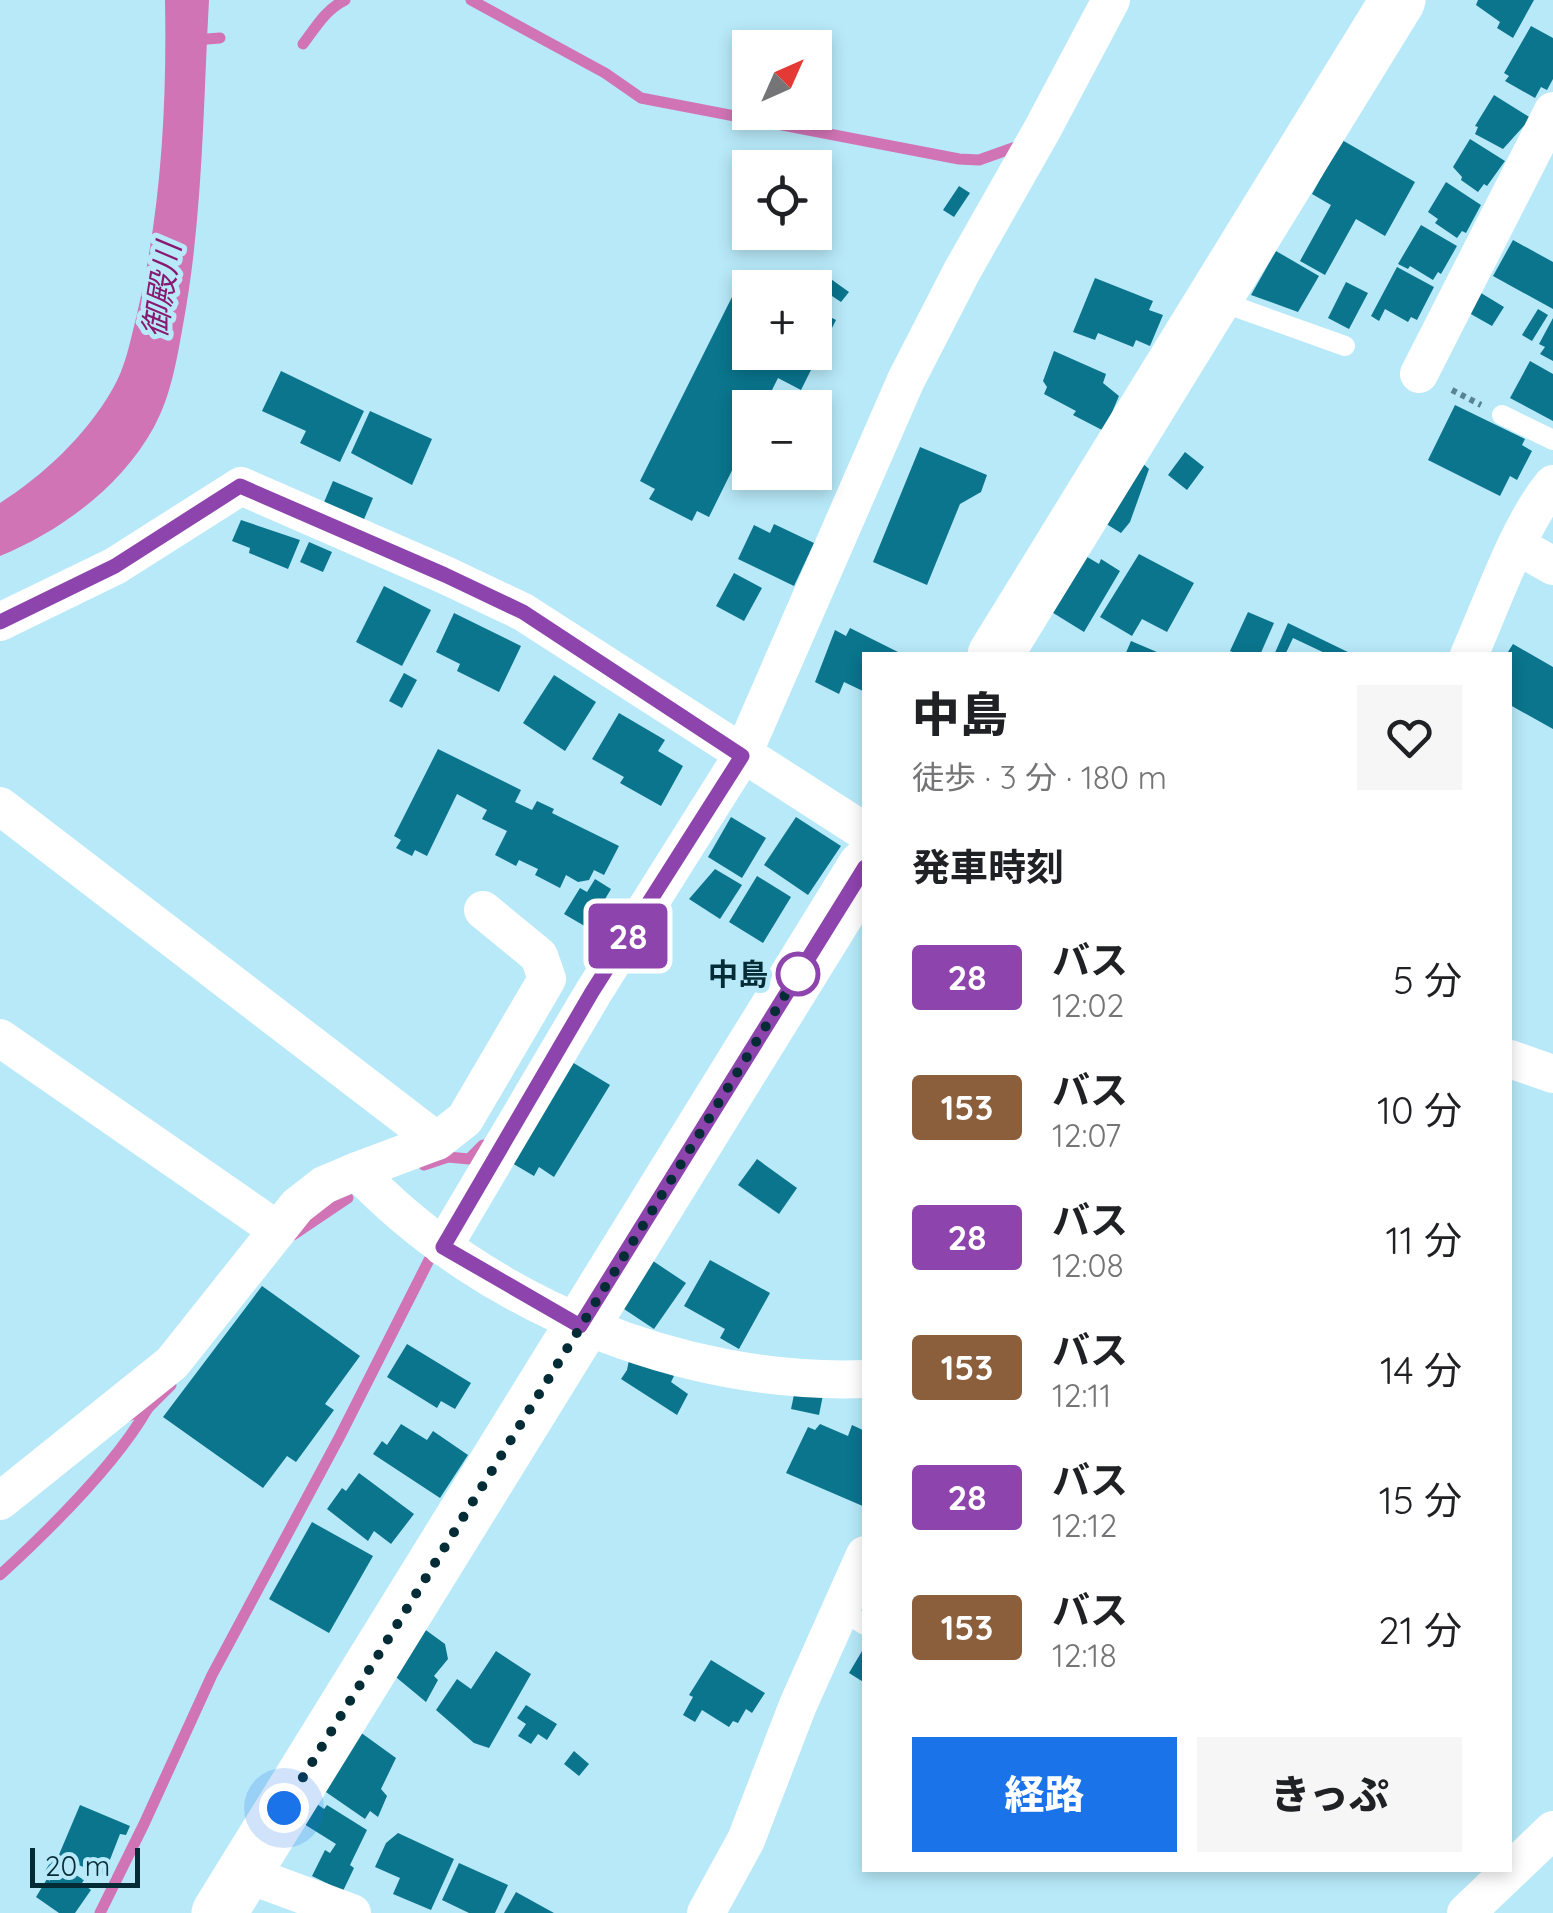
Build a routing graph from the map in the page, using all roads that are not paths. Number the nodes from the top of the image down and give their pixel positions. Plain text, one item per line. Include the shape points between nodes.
1 (1111, 0) edge
2 (1398, 0) edge
3 (1553, 111) edge
4 (1214, 299) junction
5 (1345, 346) dead end
6 (1419, 374) dead end
7 (1502, 415) dead end
8 (1553, 440) edge
9 (1553, 484) edge
10 (1518, 546) junction
11 (1553, 566) edge
12 (0, 622) edge
13 (997, 652) edge
14 (1470, 652) edge
15 (742, 756) junction
16 (0, 806) edge
17 (862, 830) edge
18 (862, 872) edge
19 (483, 910) dead end
20 (0, 1038) edge
21 (1512, 1061) edge
22 (1553, 1074) edge
23 (476, 1136) junction
24 (357, 1171) junction
25 (276, 1229) junction
26 (443, 1247) junction
27 (580, 1326) junction
28 (862, 1380) edge
29 (0, 1500) edge
30 (862, 1570) edge
31 (853, 1617) edge
32 (1553, 1830) edge
33 (1512, 1869) edge
34 (1509, 1872) edge
35 (232, 1893) edge
36 (352, 1913) edge
37 (706, 1913) edge
38 (1466, 1913) edge

1 - 15 street via 906,380
2 - 4 street
3 - 6 street
4 - 5 lane
4 - 13 street
7 - 8 lane
9 - 10 street
10 - 11 street
10 - 14 street
12 - 15 street via 115,566 240,486 523,612
15 - 17 street
15 - 23 street via 592,992
16 - 23 street
18 - 27 street
19 - 23 street via 539,956 547,979
20 - 25 street
21 - 22 street
23 - 24 street
23 - 26 street
24 - 25 street via 324,1184
24 - 26 street
25 - 29 street via 172,1363
26 - 27 street
27 - 28 street via 687,1360
27 - 35 street
30 - 31 street
31 - 37 street via 798,1705 746,1840
32 - 33 street
34 - 38 street
35 - 36 street

